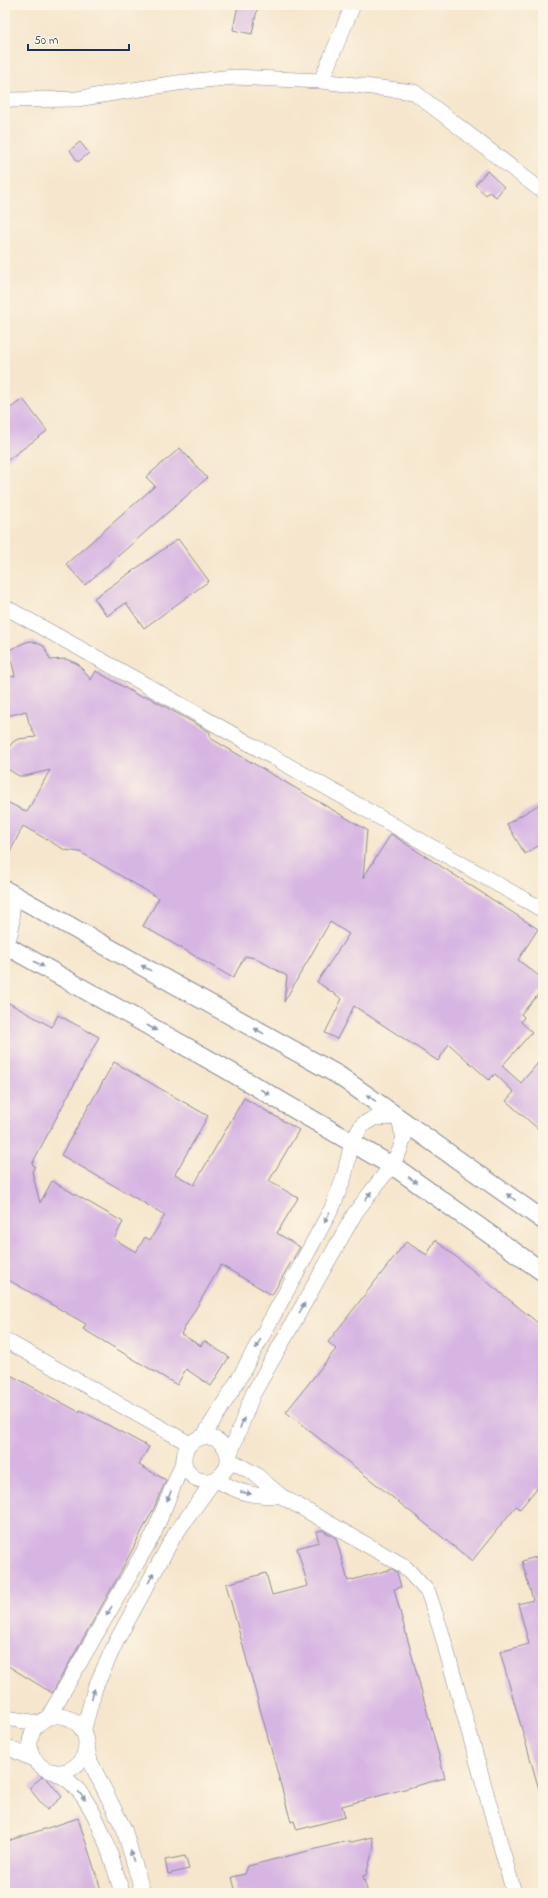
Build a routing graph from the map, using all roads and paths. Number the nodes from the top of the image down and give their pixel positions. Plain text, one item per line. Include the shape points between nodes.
1 (353, 5) edge
2 (321, 81) junction
3 (5, 98) edge
4 (543, 190) edge
5 (5, 607) edge
6 (5, 890) edge
7 (543, 910) edge
8 (5, 945) edge
9 (398, 1117) junction
10 (352, 1142) junction
11 (391, 1166) junction
12 (543, 1220) edge
13 (543, 1272) edge
14 (5, 1340) edge
15 (203, 1437) junction
16 (190, 1444) junction
17 (228, 1459) junction
18 (184, 1460) junction
19 (215, 1479) junction
20 (281, 1496) junction
21 (99, 1629) junction
22 (117, 1640) junction
23 (5, 1718) edge
24 (44, 1720) junction
25 (84, 1737) junction
26 (5, 1746) edge
27 (35, 1760) junction
28 (53, 1772) junction
29 (122, 1893) edge
30 (143, 1893) edge
31 (514, 1893) edge

1 - 2 street
2 - 3 street via 234,77 77,99
2 - 4 street via 414,92
5 - 7 street
6 - 8 street via 13,916 12,932
9 -> 6 street via 338,1075
8 -> 10 street
9 - 10 street via 374,1118 362,1125
9 - 11 street via 404,1138
12 -> 9 street
10 - 11 street
10 -> 15 street via 344,1177 333,1206 237,1382
11 -> 13 street
17 -> 11 street via 253,1394 356,1213
14 - 16 street
15 - 16 street
15 - 17 street via 210,1437 221,1443 226,1449
16 - 18 street
17 - 19 street via 222,1475
17 - 20 street via 255,1474
18 - 19 street via 189,1473 195,1478 207,1481
18 -> 21 street via 153,1535
19 -> 20 street via 236,1491 259,1496
22 -> 19 street via 174,1536
20 - 31 street via 404,1566 428,1592
21 - 22 street
21 - 24 street
25 -> 22 street via 95,1688
23 - 24 street
24 - 25 street via 60,1715 70,1718 78,1724
24 - 27 street via 32,1732 31,1751
25 - 28 street via 83,1755 74,1767
30 -> 25 street via 124,1829 90,1761
26 - 27 street
27 - 28 street
28 -> 29 street via 71,1782 88,1803 110,1850

